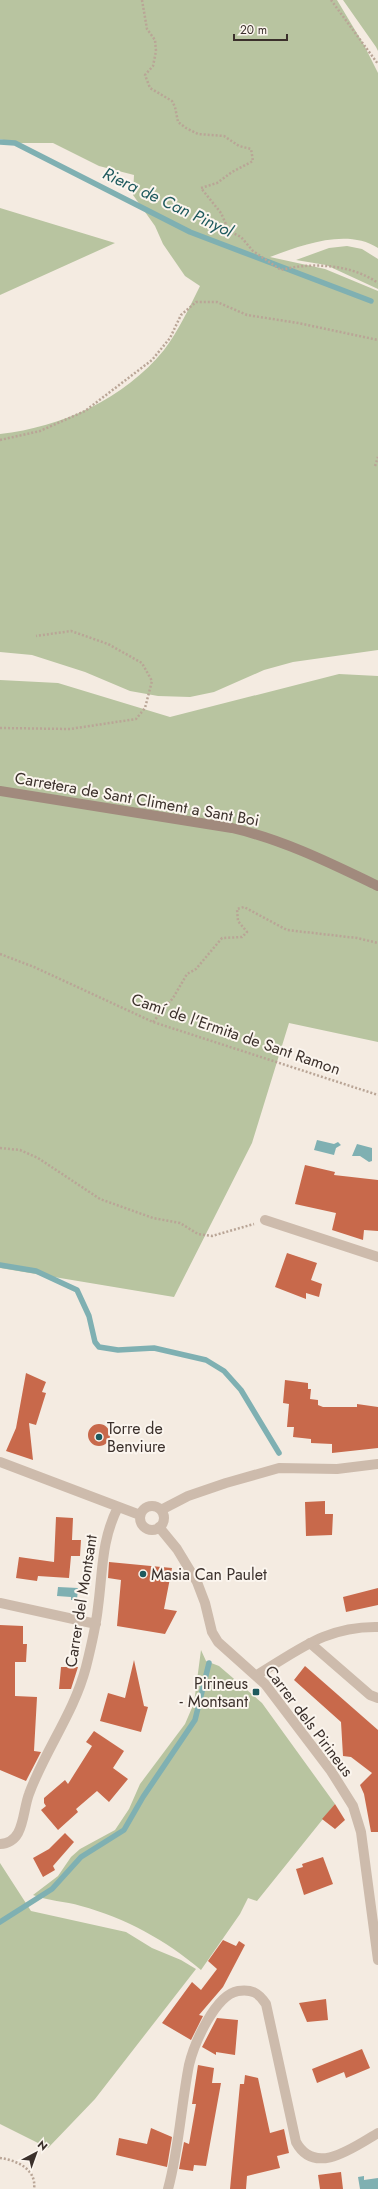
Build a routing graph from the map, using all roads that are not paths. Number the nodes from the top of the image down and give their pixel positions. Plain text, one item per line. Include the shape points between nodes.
1 (0, 791) edge
2 (378, 886) edge
3 (265, 1220) road end
4 (378, 1257) edge
5 (0, 1462) edge
6 (378, 1464) edge
7 (118, 1507) junction
8 (161, 1510) junction
9 (140, 1515) junction
10 (159, 1527) junction
11 (0, 1602) edge
12 (96, 1624) junction
13 (378, 1627) edge
14 (310, 1643) junction
15 (257, 1675) junction
16 (378, 1698) edge
17 (0, 1844) edge
18 (378, 1960) edge
19 (378, 2133) edge
20 (168, 2189) edge

1 - 2 street, Carretera de Sant Climent a Sant Boi via 224,826 262,835 291,845
3 - 4 street
5 - 7 street
6 - 8 street via 337,1469 279,1468 226,1482 188,1496
7 - 9 street
7 - 12 street, Carrer del Montsant via 104,1542
8 - 9 street via 150,1506
8 - 10 street via 163,1521
9 - 10 street via 144,1528 151,1530
10 - 15 street, Carrer dels Pirineus via 177,1549 197,1582 212,1632 218,1642
11 - 12 street
12 - 17 street, Carrer del Montsant via 80,1689 28,1794 18,1834 13,1841
13 - 14 street via 336,1631
14 - 15 street
14 - 16 street via 370,1695
15 - 18 street, Carrer dels Pirineus via 331,1770 353,1806 361,1832
19 - 20 street via 343,2152 322,2159 313,2158 299,2148 266,2004 261,1996 253,1991 235,1992 217,2006 203,2029 191,2058

